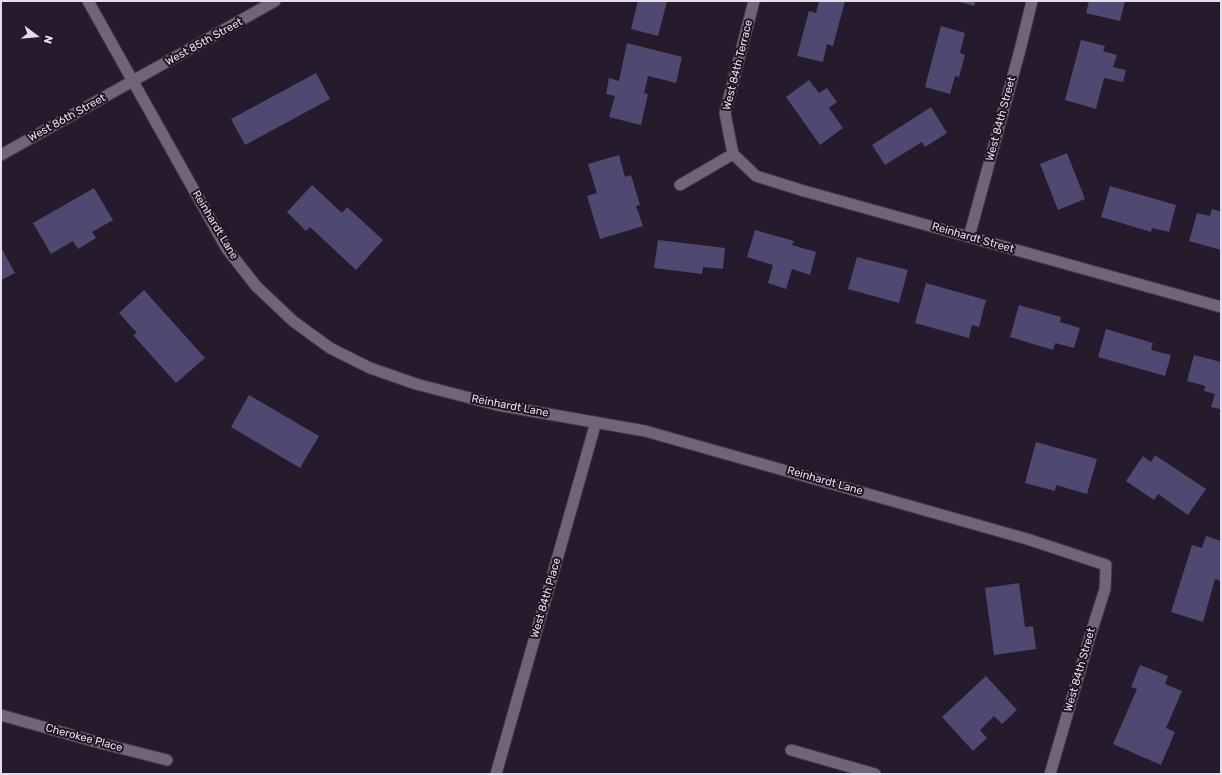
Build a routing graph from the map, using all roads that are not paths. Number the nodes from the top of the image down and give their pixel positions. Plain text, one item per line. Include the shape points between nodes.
1 (88, 1) edge
2 (275, 1) edge
3 (754, 1) edge
4 (1032, 1) edge
5 (132, 82) junction
6 (732, 154) junction
7 (1, 155) edge
8 (680, 186) dead end
9 (969, 237) junction
10 (1221, 307) edge
11 (596, 422) junction
12 (1106, 565) joint
13 (1, 715) edge
14 (791, 750) dead end
15 (167, 760) dead end
16 (496, 774) edge
17 (875, 774) edge
18 (1050, 774) edge

1 - 5 street, Reinhardt Lane
2 - 5 street, West 85th Street
3 - 6 street, West 84th Terrace via 725,113
4 - 9 street, West 84th Street
5 - 7 street, West 86th Street
5 - 11 street, Reinhardt Lane via 227,249 256,286 293,321 330,348 370,368 416,384 496,405
6 - 8 street
6 - 9 street, Reinhardt Street via 756,176
9 - 10 street, Reinhardt Street
11 - 12 street, Reinhardt Lane via 653,433 1027,539
11 - 16 street, West 84th Place
12 - 18 street, West 84th Street via 1105,589
13 - 15 street, Cherokee Place
14 - 17 street

